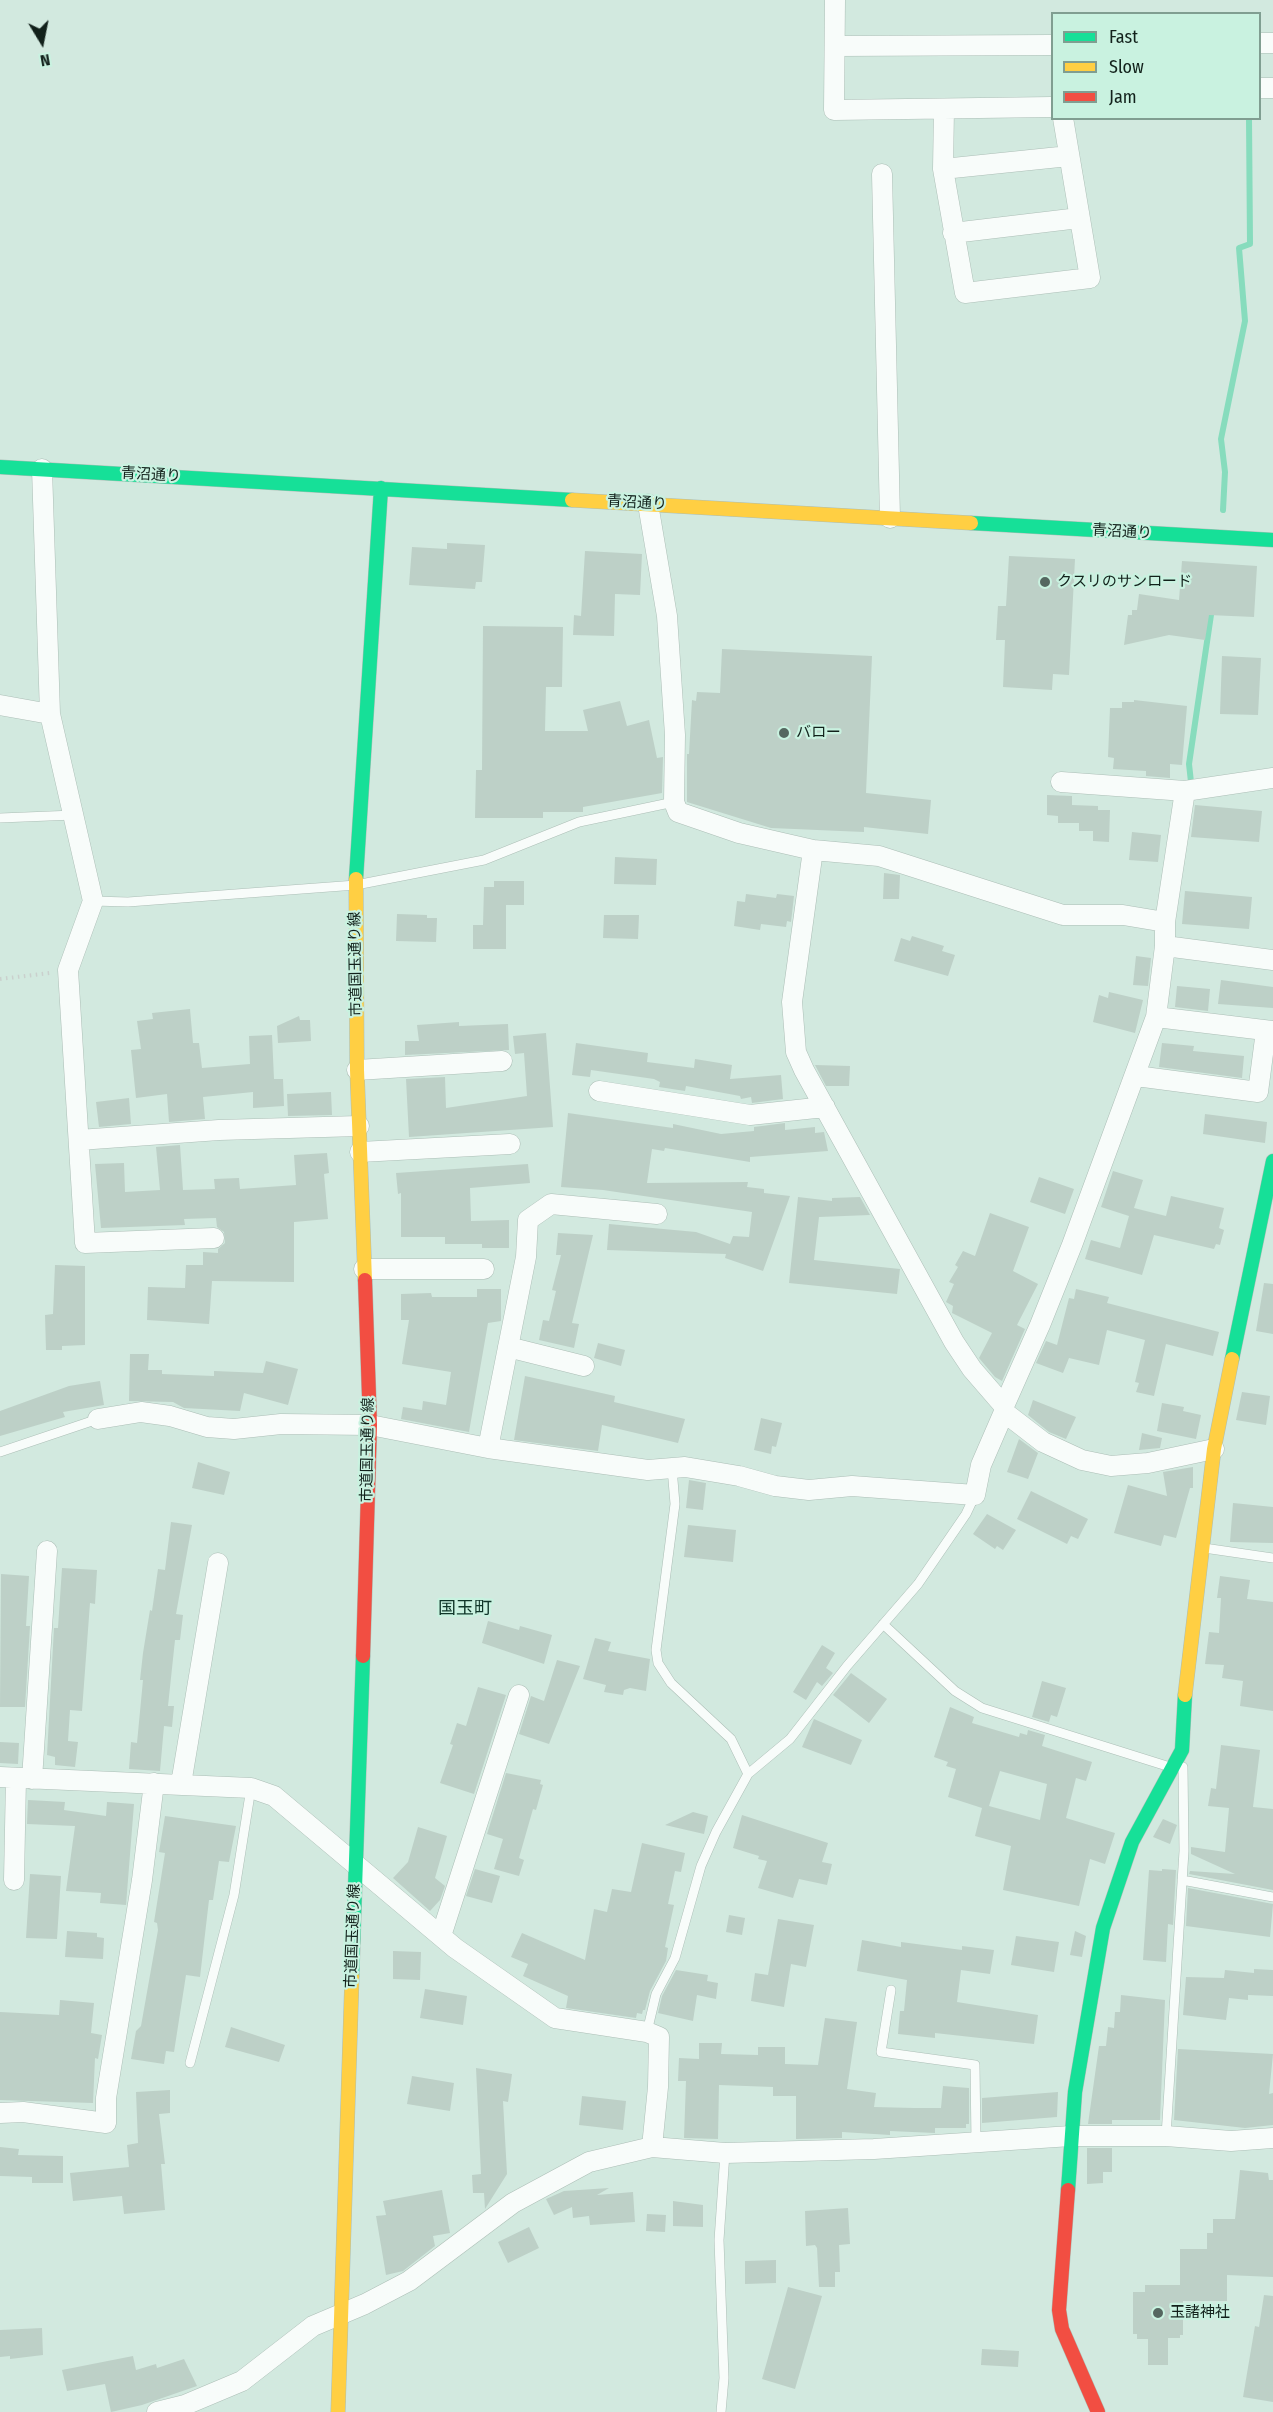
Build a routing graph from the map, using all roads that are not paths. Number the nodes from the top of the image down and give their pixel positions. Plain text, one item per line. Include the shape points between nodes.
1 (835, 0) edge
2 (1051, 45) edge
3 (836, 46) junction
4 (1051, 107) edge
5 (944, 109) junction
6 (1063, 120) edge
7 (1069, 156) junction
8 (944, 169) junction
9 (882, 174) dead end
10 (1079, 218) junction
11 (953, 232) junction
12 (0, 466) edge
13 (42, 469) junction
14 (381, 488) junction
15 (648, 504) junction
16 (890, 518) junction
17 (1273, 540) edge
18 (0, 705) edge
19 (50, 714) junction
20 (1273, 778) edge
21 (1061, 782) dead end
22 (1185, 791) junction
23 (674, 802) junction
24 (74, 815) junction
25 (0, 818) edge
26 (813, 850) junction
27 (356, 885) junction
28 (93, 901) junction
29 (1165, 922) junction
30 (1165, 946) junction
31 (1273, 960) edge
32 (1156, 1017) junction
33 (1269, 1031) edge
34 (502, 1061) dead end
35 (357, 1070) junction
36 (1136, 1076) junction
37 (598, 1091) dead end
38 (825, 1107) junction
39 (359, 1126) junction
40 (79, 1140) junction
41 (510, 1144) dead end
42 (360, 1152) junction
43 (1273, 1161) edge
44 (1272, 1176) edge
45 (657, 1214) dead end
46 (214, 1238) dead end
47 (364, 1269) junction
48 (484, 1269) dead end
49 (508, 1347) junction
50 (584, 1366) dead end
51 (1004, 1409) junction
52 (98, 1419) joint
53 (370, 1425) junction
54 (488, 1448) junction
55 (1214, 1449) junction
56 (0, 1452) edge
57 (672, 1468) junction
58 (975, 1495) junction
59 (1203, 1548) junction
60 (47, 1551) dead end
61 (1273, 1558) edge
62 (218, 1563) dead end
63 (883, 1624) junction
64 (519, 1695) dead end
65 (1182, 1750) junction
66 (1172, 1768) junction
67 (748, 1774) junction
68 (16, 1778) edge
69 (154, 1783) junction
70 (181, 1784) junction
71 (251, 1788) junction
72 (355, 1864) junction
73 (14, 1880) dead end
74 (1182, 1880) junction
75 (1273, 1897) edge
76 (441, 1936) junction
77 (891, 1990) dead end
78 (647, 2032) junction
79 (190, 2063) dead end
80 (0, 2113) edge
81 (1071, 2136) junction
82 (1166, 2136) junction
83 (1273, 2138) edge
84 (976, 2143) junction
85 (652, 2147) junction
86 (725, 2153) junction
87 (341, 2314) junction
88 (157, 2412) edge
89 (338, 2412) edge
90 (721, 2412) edge
91 (1098, 2412) edge

1 - 3 street
2 - 3 street
3 - 5 street via 834,110
4 - 5 street
5 - 8 street
6 - 7 street
7 - 8 street
7 - 10 street
8 - 11 street
9 - 16 street
10 - 11 street
10 - 11 street via 1090,279 965,293
12 - 13 street, 青沼通り
13 - 14 street, 青沼通り
13 - 19 street
14 - 15 street, 青沼通り
14 - 27 street, 市道国玉通り線
15 - 16 street, 青沼通り
15 - 23 street via 667,616 675,735
16 - 17 street, 青沼通り
18 - 19 street
19 - 24 street
20 - 22 street
21 - 22 street
22 - 29 street
23 - 26 street via 678,812 729,830
23 - 27 lane via 579,822 484,860
24 - 25 lane
24 - 28 street
26 - 29 street via 879,856 1063,915 1123,915
26 - 38 street via 792,1027 796,1052
27 - 28 lane via 128,902
27 - 35 street, 市道国玉通り線
28 - 40 street via 68,970
29 - 30 street
30 - 31 street
30 - 32 street
32 - 33 street
32 - 36 street
33 - 36 street via 1258,1092
34 - 35 street
35 - 39 street, 市道国玉通り線
36 - 51 street
37 - 38 street via 750,1115
38 - 51 street via 954,1342
39 - 40 street
39 - 42 street, 市道国玉通り線
40 - 46 street via 85,1243
41 - 42 street
42 - 47 street, 市道国玉通り線
43 - 44 street
44 - 55 street
45 - 49 street via 551,1204 528,1220 526,1257
47 - 48 street
47 - 53 street, 市道国玉通り線
49 - 50 street
49 - 54 street
51 - 55 street via 1043,1442 1082,1460 1111,1466 1148,1464
51 - 58 street via 981,1465
52 - 53 street via 141,1413 234,1429 281,1424
52 - 56 lane
53 - 54 street
53 - 72 street, 市道国玉通り線
54 - 57 street via 648,1470
55 - 59 street
57 - 58 street via 685,1467 809,1490 852,1486
57 - 67 lane via 675,1504 656,1650 658,1664 671,1683 731,1739
58 - 63 lane via 918,1584
59 - 61 lane
59 - 65 street via 1187,1666
60 - 68 street
62 - 70 street
63 - 66 lane via 955,1691 982,1708
63 - 67 lane via 790,1739
64 - 76 street
65 - 66 street
65 - 74 lane
66 - 81 street via 1132,1842 1103,1928
67 - 78 lane via 701,1866 675,1958 656,1994
68 - 69 street
68 - 73 street
69 - 70 street
69 - 80 street via 106,2098 106,2123 23,2112
70 - 71 street
71 - 72 street via 274,1796
71 - 79 lane via 234,1895
72 - 76 street
72 - 87 street, 市道国玉通り線
74 - 75 lane
74 - 82 lane
76 - 78 street via 555,2018
77 - 84 lane via 880,2052 975,2065
78 - 85 street via 659,2037
81 - 82 street
81 - 84 street
81 - 91 street via 1059,2310 1062,2329
82 - 83 street via 1231,2141
84 - 86 street
85 - 86 street
85 - 87 street via 589,2162 513,2203 409,2281
86 - 90 lane via 719,2240 724,2378
87 - 88 street via 313,2325 242,2381 185,2405
87 - 89 street, 市道国玉通り線

